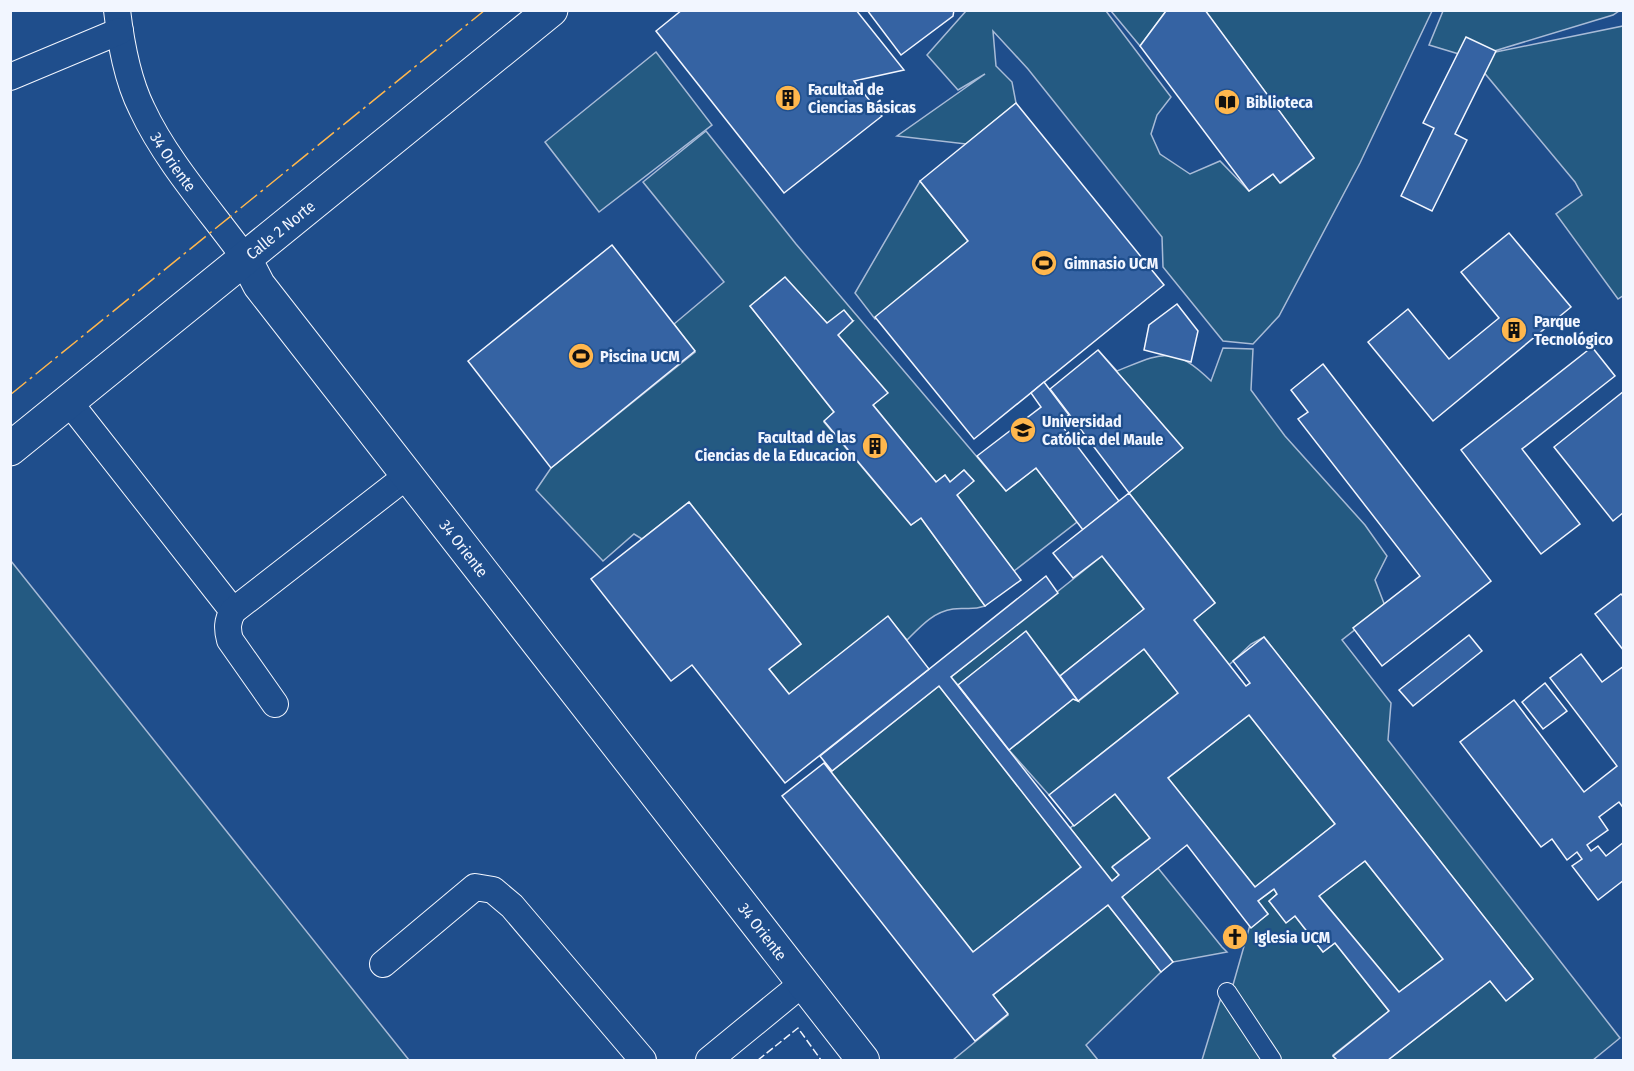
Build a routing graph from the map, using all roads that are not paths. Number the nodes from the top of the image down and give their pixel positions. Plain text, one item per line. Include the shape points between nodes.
1 (551, 10) edge
2 (118, 21) edge
3 (10, 77) edge
4 (245, 258) junction
5 (69, 402) junction
6 (10, 449) edge
7 (408, 475) junction
8 (233, 611) junction
9 (275, 704) dead end
10 (383, 964) dead end
11 (803, 983) junction
12 (1227, 992) dead end
13 (643, 1060) edge
14 (709, 1060) edge
15 (863, 1060) edge
16 (1272, 1060) edge

1 - 4 main road, Calle 2 Norte
2 - 3 street
2 - 4 street, 34 Oriente via 133,86 152,129
4 - 5 main road, Calle 2 Norte
4 - 7 street, 34 Oriente via 260,285
5 - 6 main road, Calle 2 Norte
5 - 8 street
7 - 8 street
7 - 11 street, 34 Oriente
8 - 9 street via 228,624 230,640
10 - 13 street via 475,887 493,891 512,906
11 - 14 street
11 - 15 street, 34 Oriente
12 - 16 street

